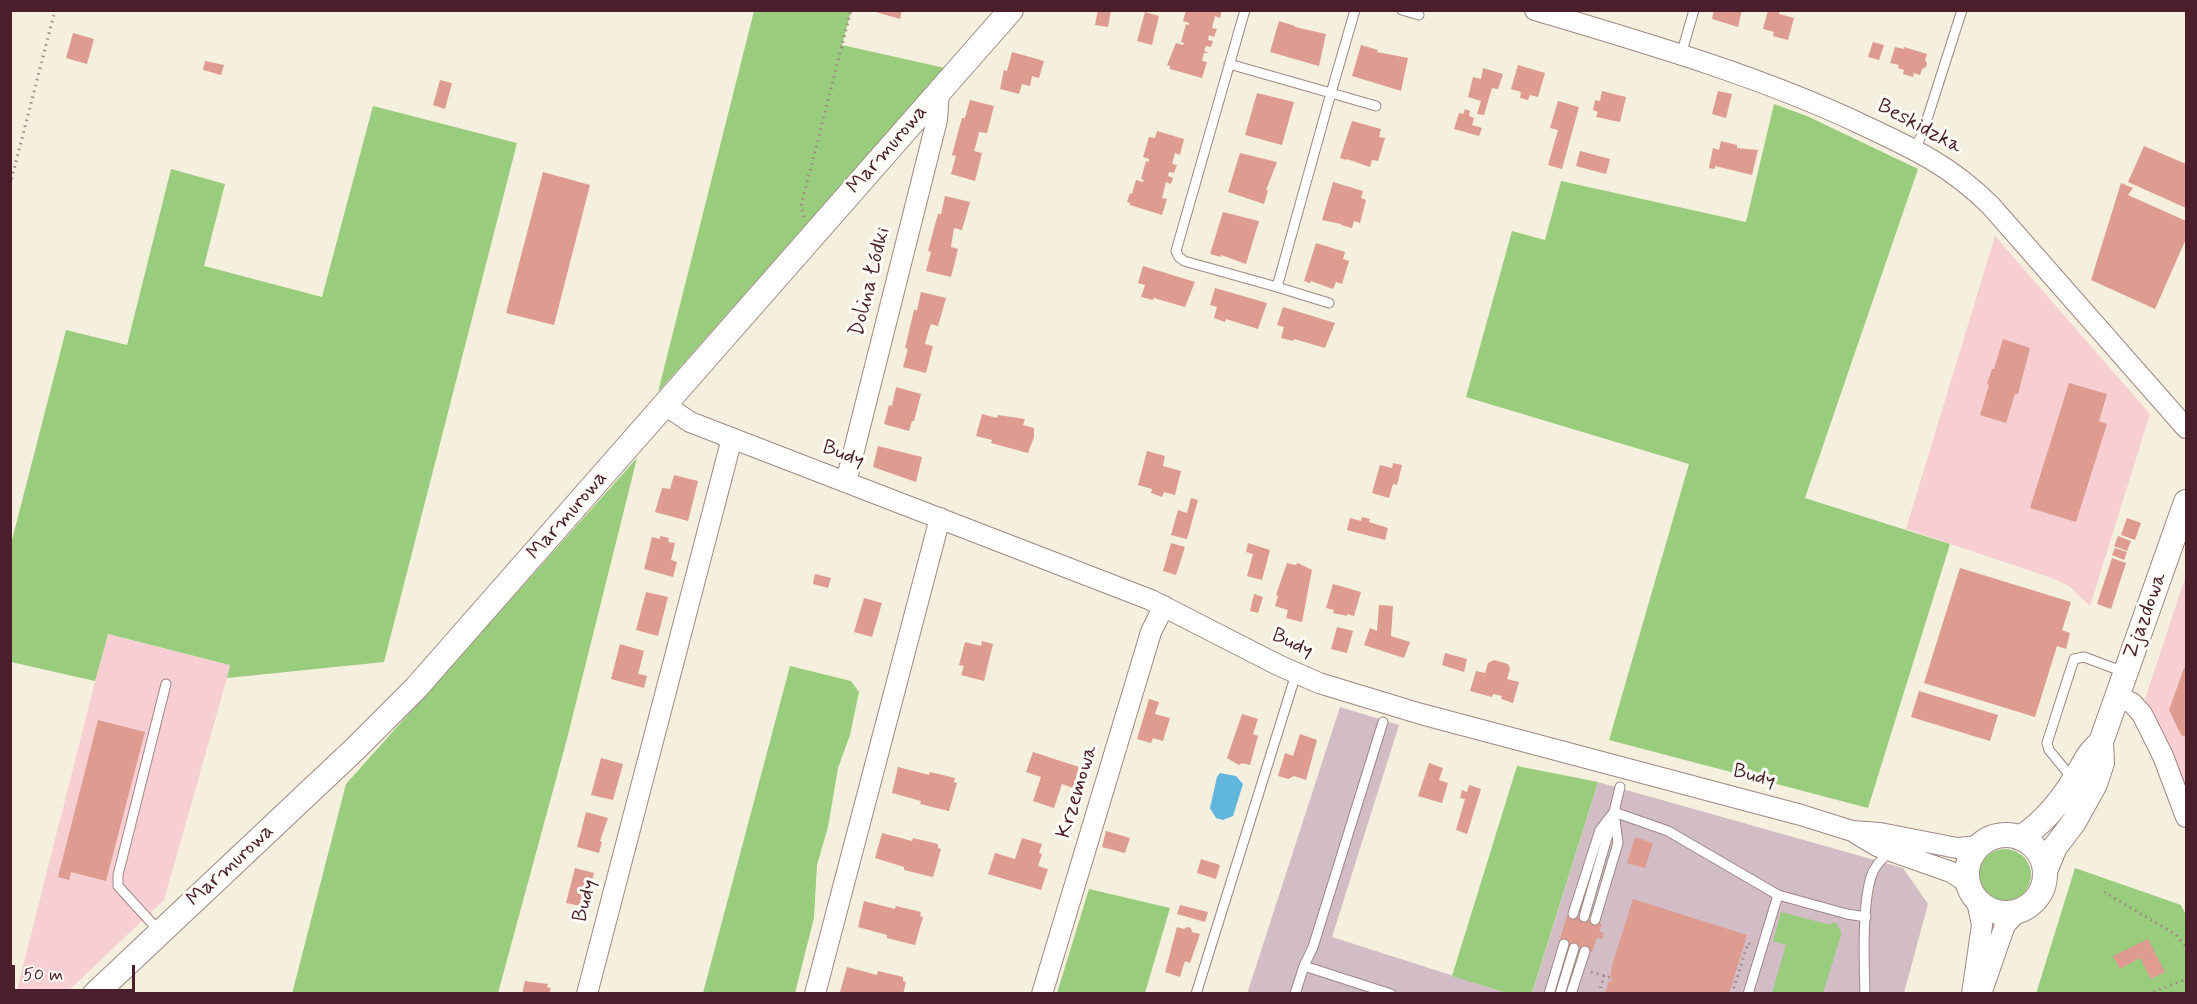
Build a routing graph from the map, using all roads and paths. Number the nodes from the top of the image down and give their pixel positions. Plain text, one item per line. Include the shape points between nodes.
1 (55, 10) edge
2 (851, 10) edge
3 (1011, 10) edge
4 (1245, 10) edge
5 (1355, 10) edge
6 (1402, 10) edge
7 (1535, 10) edge
8 (1694, 10) edge
9 (1962, 10) edge
10 (1419, 15) dead end
11 (1681, 55) junction
12 (1230, 64) junction
13 (939, 92) junction
14 (1331, 93) junction
15 (1376, 106) dead end
16 (1915, 149) junction
17 (10, 185) edge
18 (816, 232) junction
19 (1277, 287) junction
20 (1329, 303) dead end
21 (665, 405) junction
22 (2187, 428) edge
23 (732, 438) junction
24 (846, 482) junction
25 (2187, 502) edge
26 (940, 518) junction
27 (1164, 606) junction
28 (2126, 673) junction
29 (1296, 674) junction
30 (166, 684) dead end
31 (2117, 696) junction
32 (1383, 722) dead end
33 (2101, 742) junction
34 (2074, 780) junction
35 (1620, 787) dead end
36 (1614, 812) junction
37 (2187, 817) edge
38 (1852, 831) junction
39 (2020, 838) junction
40 (1979, 846) junction
41 (1890, 851) junction
42 (2045, 871) junction
43 (2104, 892) dead end
44 (1972, 894) junction
45 (1778, 895) junction
46 (2018, 912) junction
47 (1573, 914) dead end
48 (1584, 917) dead end
49 (1866, 917) junction
50 (1594, 920) dead end
51 (160, 932) junction
52 (1564, 944) dead end
53 (2187, 946) edge
54 (1574, 948) dead end
55 (1585, 951) dead end
56 (1864, 959) junction
57 (1304, 966) junction
58 (1592, 972) dead end
59 (1604, 975) junction
60 (1612, 978) dead end
61 (2187, 978) edge
62 (95, 993) edge
63 (587, 993) edge
64 (815, 993) edge
65 (1042, 993) edge
66 (1196, 993) edge
67 (1294, 993) edge
68 (1391, 993) edge
69 (1549, 993) edge
70 (1560, 993) edge
71 (1571, 993) edge
72 (1599, 993) edge
73 (1748, 993) edge
74 (1859, 993) edge
75 (1867, 993) edge
76 (1972, 993) edge
77 (1981, 993) edge
78 (2148, 993) edge

1 - 17 path
2 - 18 path via 801,206 807,225
3 - 13 street, Marmurowa
4 - 12 lane
5 - 14 lane
6 - 10 lane
7 - 11 street, Beskidzka
8 - 11 lane
9 - 16 lane
11 - 16 street, Beskidzka via 1798,96
12 - 14 lane
12 - 19 lane via 1176,251 1184,261
13 - 18 street, Marmurowa
13 - 24 street, Dolina Łódki via 937,120
14 - 15 lane
14 - 19 lane
16 - 22 street, Beskidzka via 1956,174 1991,206
18 - 21 street, Marmurowa
19 - 20 lane
21 - 23 street, Budy via 690,422
21 - 51 street, Marmurowa via 416,688
23 - 24 street, Budy
23 - 63 street, Budy
24 - 26 street, Budy
25 - 28 street, Zjazdowa
26 - 27 street, Budy
26 - 64 street
27 - 29 street, Budy
27 - 65 street, Krzemowa via 1151,633
28 - 31 street, Zjazdowa
28 - 34 lane via 2084,657 2074,659 2047,743
29 - 38 street, Budy via 1421,714 1801,814
29 - 66 lane
30 - 51 lane via 118,875 118,886
31 - 33 street, Zjazdowa
31 - 37 street via 2132,703 2142,714
32 - 57 lane via 1314,947
33 - 34 street, Zjazdowa via 2087,755
33 - 42 street, Zjazdowa via 2102,763 2095,784 2055,847
34 - 39 street, Zjazdowa via 2044,818
35 - 36 lane
36 - 45 lane via 1668,831
36 - 47 lane via 1600,830
36 - 48 lane
36 - 50 lane via 1618,843
38 - 40 street, Budy via 1957,848
38 - 41 street, Budy
39 - 40 street via 1994,837
39 - 42 street via 2034,847
40 - 44 street via 1966,869
41 - 44 street, Budy via 1951,872 1962,879
41 - 49 lane via 1871,875
42 - 46 street via 2038,896
43 - 53 path via 2175,934
44 - 46 street via 1984,907 2000,913
44 - 76 street via 1982,925
45 - 49 lane
45 - 73 lane
46 - 77 street via 2005,925
49 - 56 lane
51 - 62 street, Marmurowa
52 - 69 lane
54 - 70 lane
55 - 71 lane
56 - 74 lane
56 - 75 lane
57 - 67 lane
57 - 68 lane
58 - 59 path
59 - 60 path
59 - 72 path
61 - 78 path

